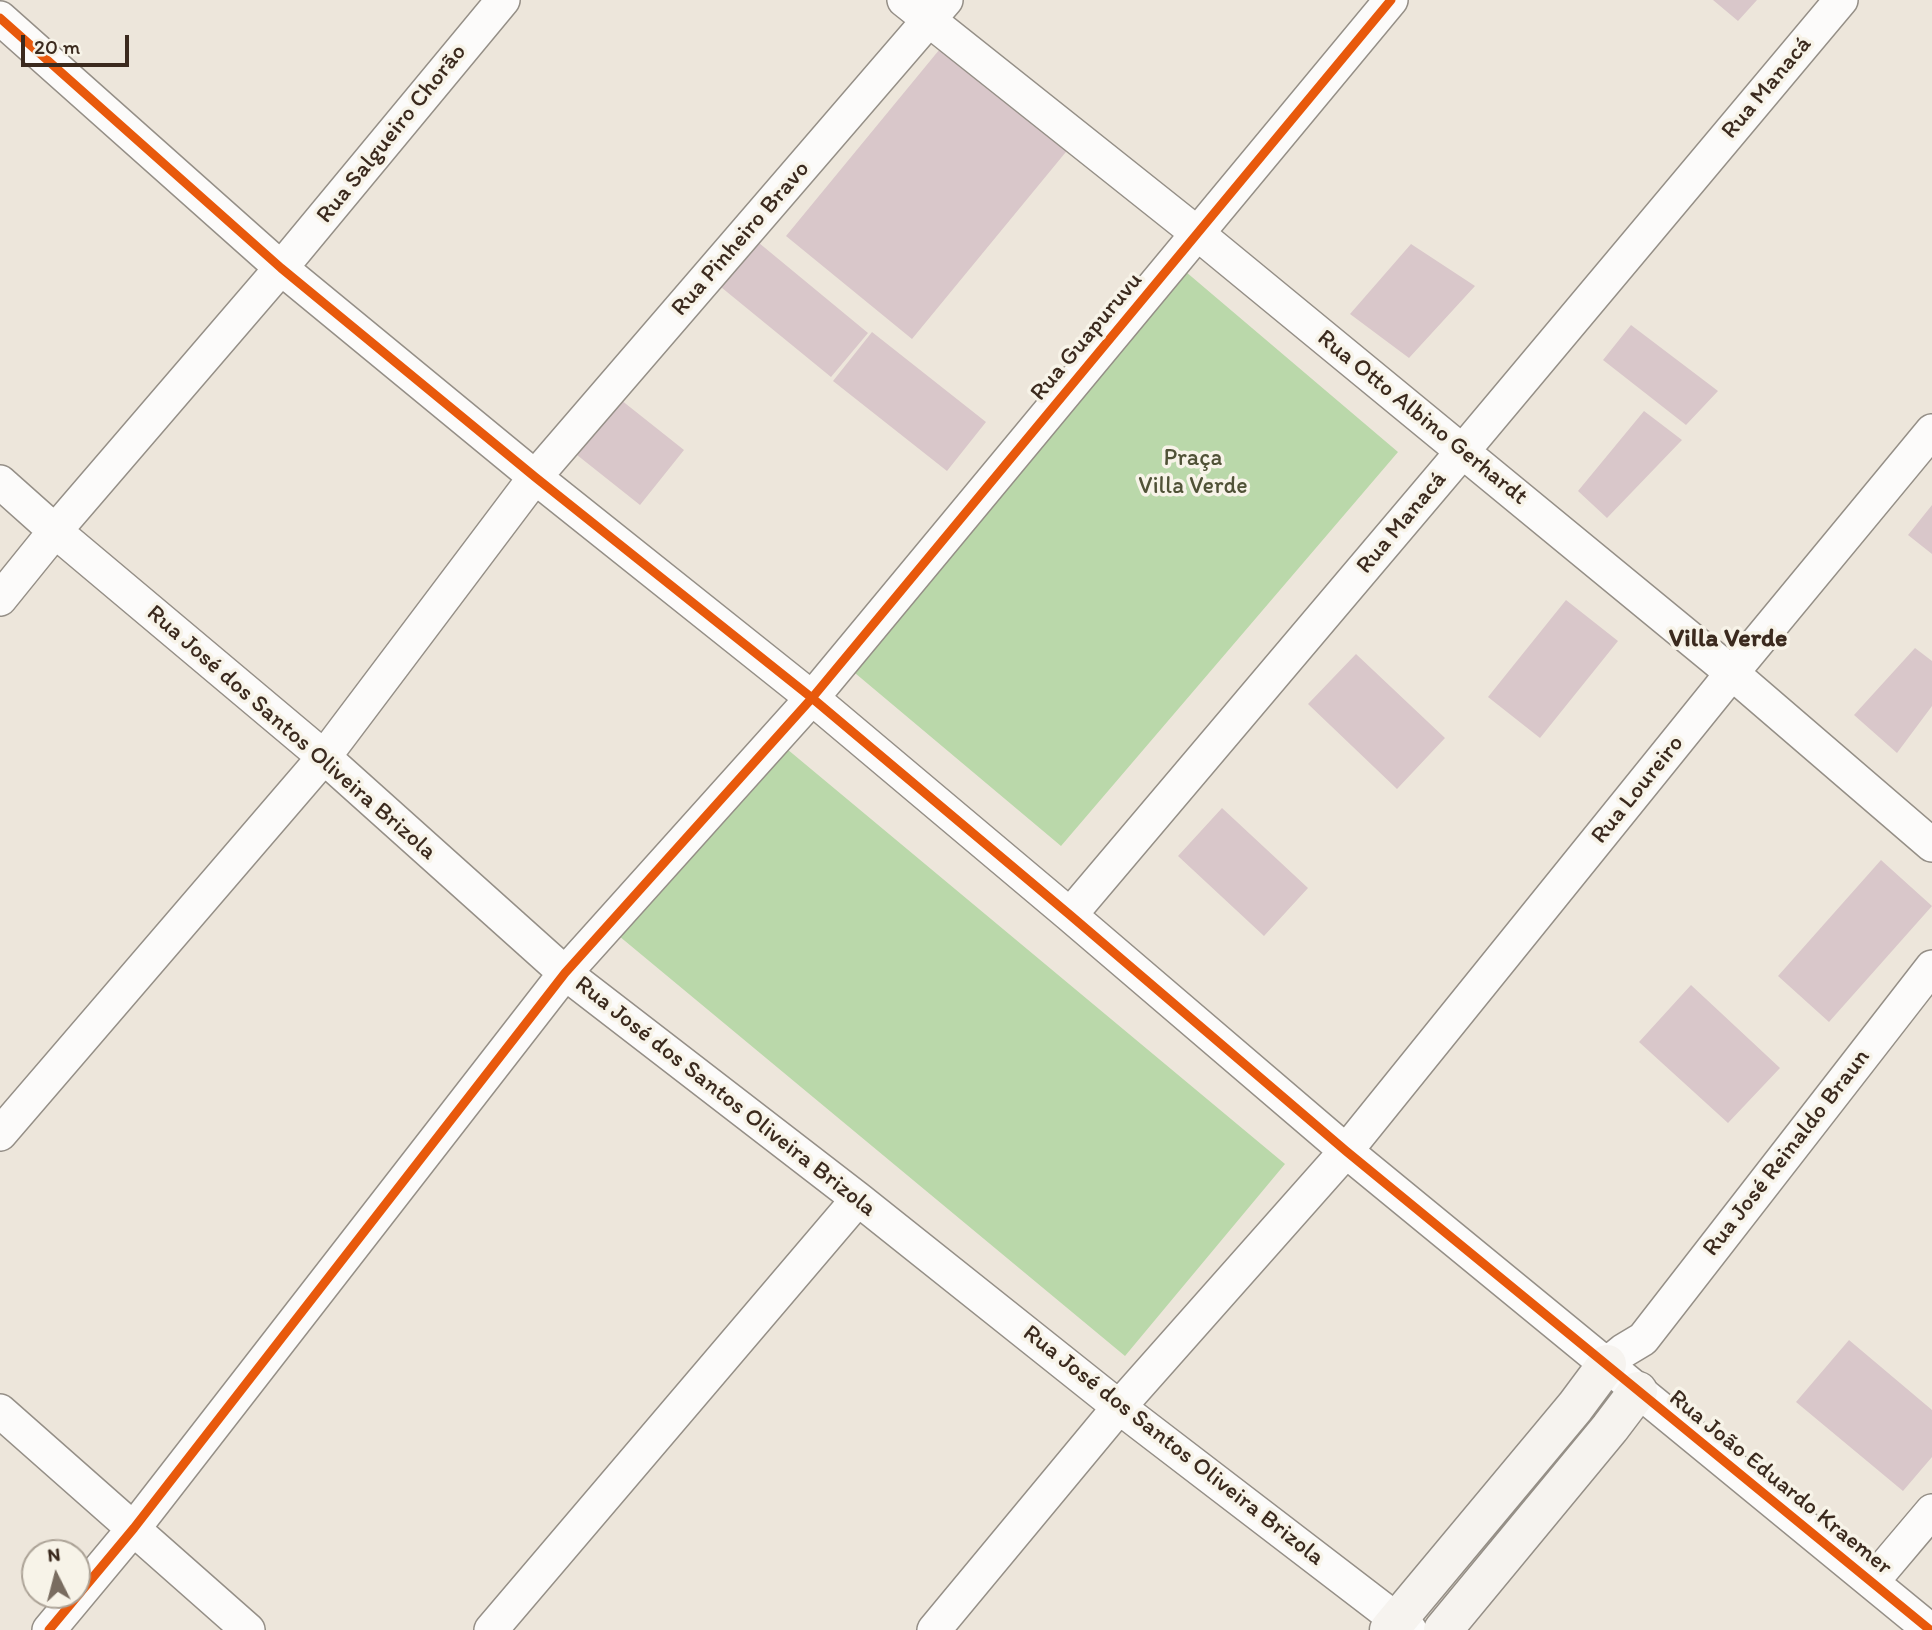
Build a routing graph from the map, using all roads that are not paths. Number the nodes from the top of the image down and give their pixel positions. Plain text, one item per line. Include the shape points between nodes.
1 (503, 0) edge
2 (904, 0) edge
3 (1391, 0) edge
4 (1841, 0) edge
5 (938, 10) edge
6 (0, 18) edge
7 (1198, 234) junction
8 (281, 268) junction
9 (1932, 431) edge
10 (1462, 452) junction
11 (536, 477) junction
12 (0, 482) edge
13 (55, 531) junction
14 (0, 598) edge
15 (1732, 673) junction
16 (812, 698) junction
17 (324, 757) junction
18 (1932, 845) edge
19 (1070, 915) junction
20 (1932, 967) edge
21 (565, 973) junction
22 (0, 1134) edge
23 (1346, 1151) junction
24 (858, 1199) junction
25 (1643, 1339) junction
26 (1607, 1364) junction
27 (1638, 1391) junction
28 (1119, 1407) junction
29 (0, 1410) edge
30 (1932, 1511) edge
31 (134, 1528) junction
32 (1872, 1582) junction
33 (1399, 1627) edge
34 (49, 1630) edge
35 (248, 1630) edge
36 (491, 1630) edge
37 (934, 1630) edge
38 (1443, 1630) edge
39 (1930, 1630) edge

1 - 8 street, Rua Salgueiro Chorão
2 - 5 street, Rua Otto Albino Gerhardt
3 - 7 street, Rua Guapuruvu
4 - 10 street, Rua Manacá
5 - 7 street, Rua Otto Albino Gerhardt
5 - 11 street, Rua Pinheiro Bravo
6 - 8 street, Rua João Eduardo Kraemer
7 - 10 street, Rua Otto Albino Gerhardt
7 - 16 street, Rua Guapuruvu
8 - 11 street, Rua João Eduardo Kraemer
8 - 13 street, Rua Salgueiro Chorão
9 - 15 street, Rua Loureiro
10 - 15 street, Rua Otto Albino Gerhardt
10 - 19 street, Rua Manacá
11 - 16 street, Rua João Eduardo Kraemer
11 - 17 street, Rua Pinheiro Bravo
12 - 13 street, Rua José dos Santos Oliveira Brizola
13 - 14 street, Rua Salgueiro Chorão
13 - 17 street, Rua José dos Santos Oliveira Brizola
15 - 18 street, Rua Otto Albino Gerhardt
15 - 23 street, Rua Loureiro
16 - 19 street, Rua João Eduardo Kraemer
16 - 21 street, Rua Guapuruvu
17 - 21 street, Rua José dos Santos Oliveira Brizola
17 - 22 street, Rua Pinheiro Bravo
19 - 23 street, Rua João Eduardo Kraemer
20 - 25 street, Rua José Reinaldo Braun
21 - 24 street, Rua José dos Santos Oliveira Brizola
21 - 31 street, Rua Guapuruvu
23 - 26 street, Rua João Eduardo Kraemer
23 - 28 street, Rua Loureiro
24 - 28 street, Rua José dos Santos Oliveira Brizola
24 - 36 street
25 - 26 street, Rua José Reinaldo Braun
25 - 27 street
26 - 27 street, Rua João Eduardo Kraemer
26 - 33 street
27 - 32 street, Rua João Eduardo Kraemer
27 - 38 street
28 - 33 street, Rua José dos Santos Oliveira Brizola
28 - 37 street, Rua Loureiro
29 - 31 street
30 - 32 street
31 - 34 street, Rua Guapuruvu
31 - 35 street
32 - 39 street, Rua João Eduardo Kraemer

